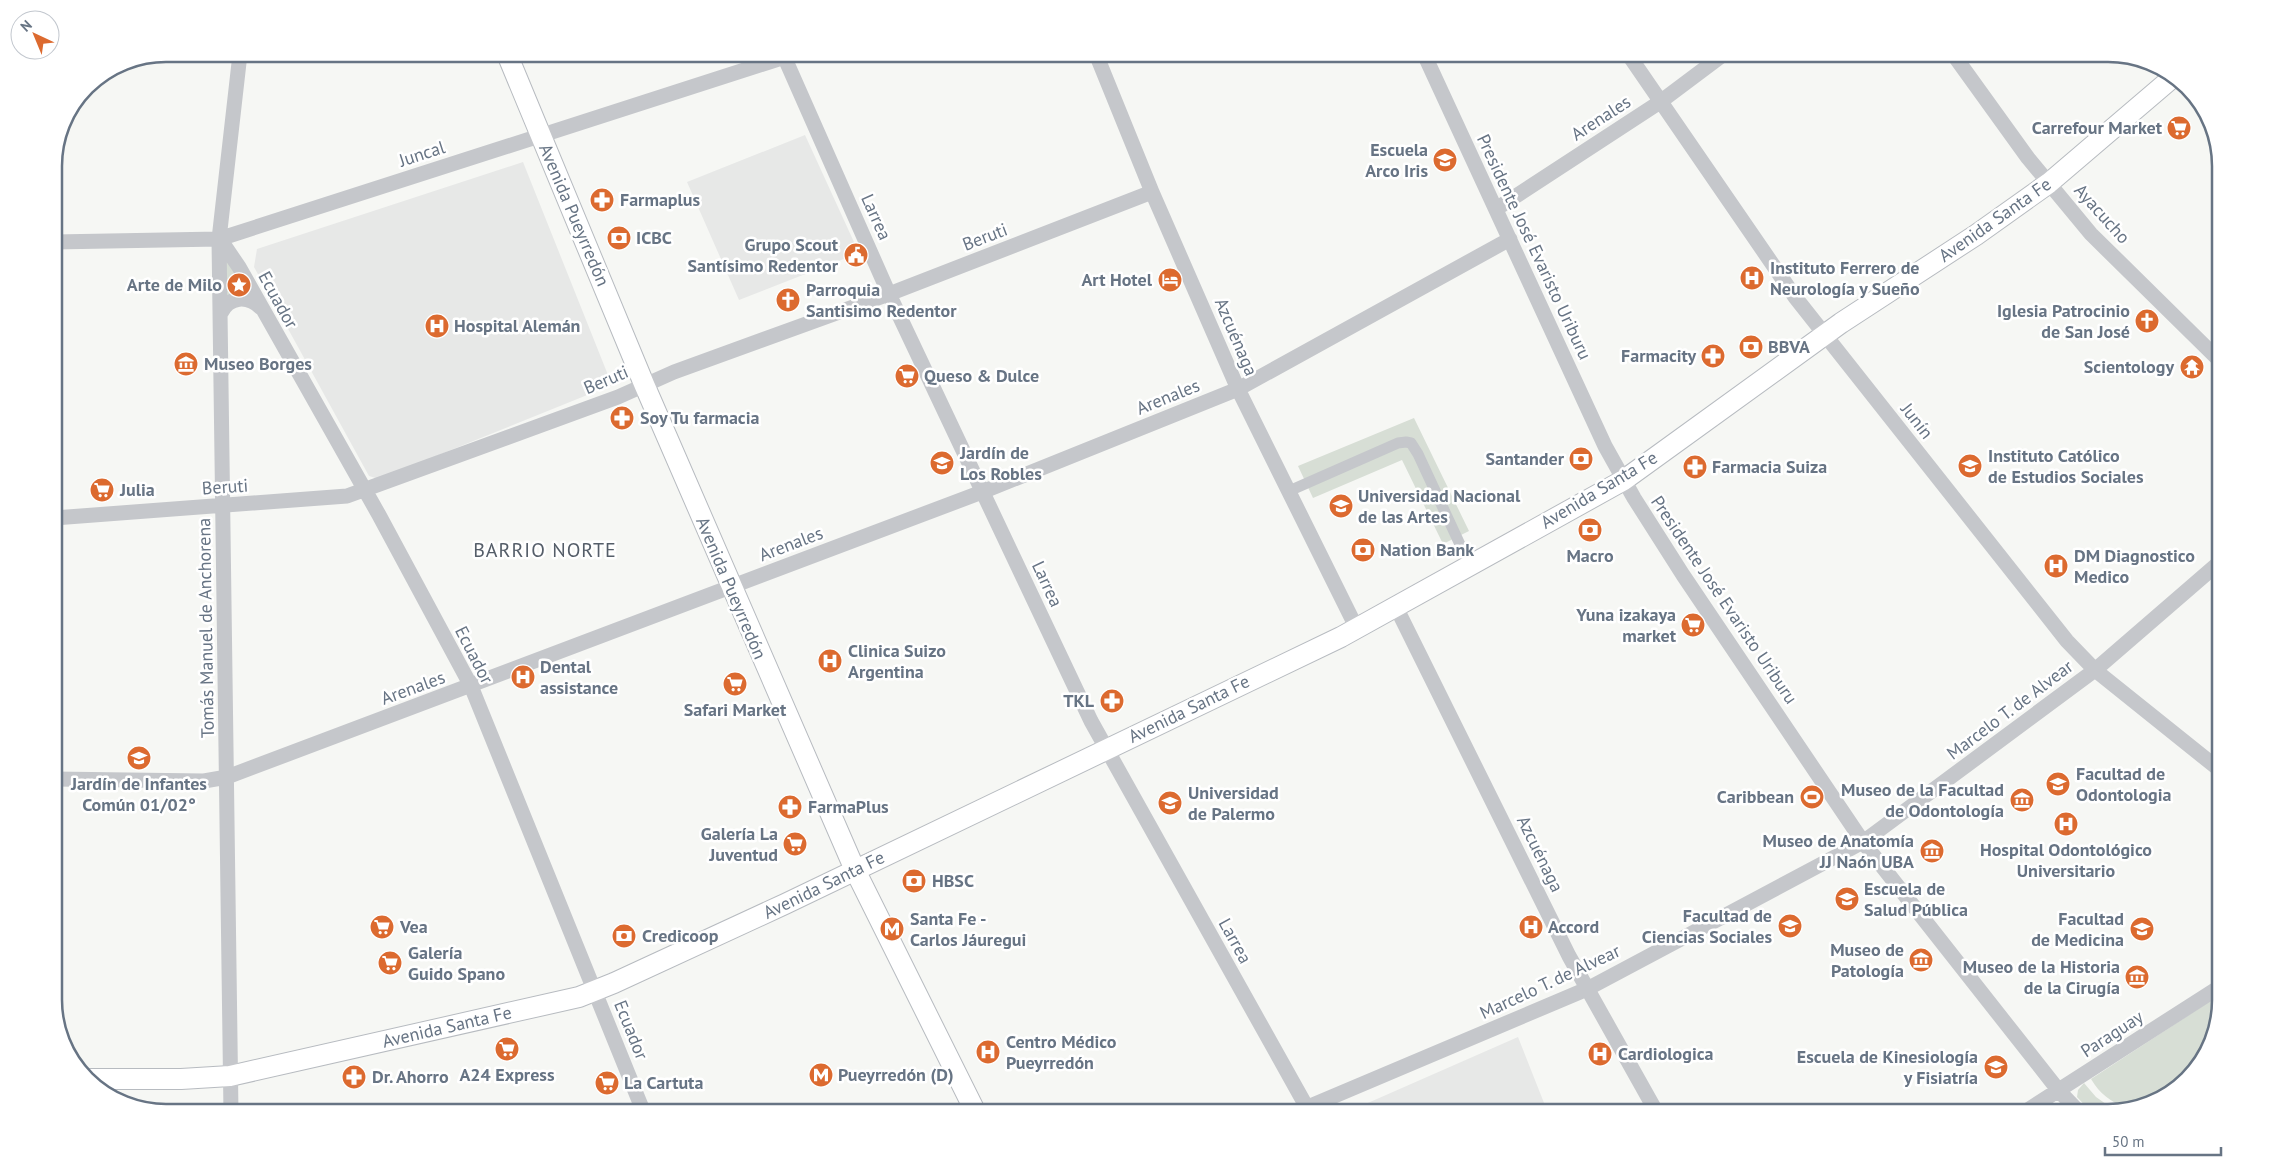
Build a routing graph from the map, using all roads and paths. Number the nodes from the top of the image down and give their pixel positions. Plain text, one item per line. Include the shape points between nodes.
1 (239, 62) edge
2 (510, 62) edge
3 (766, 62) edge
4 (790, 62) edge
5 (1099, 62) edge
6 (1428, 62) edge
7 (1633, 62) edge
8 (1713, 62) edge
9 (1960, 62) edge
10 (2168, 81) edge
11 (1660, 102) junction
12 (541, 136) junction
13 (2050, 182) junction
14 (1152, 192) junction
15 (1496, 209) junction
16 (220, 239) junction
17 (1510, 239) junction
18 (63, 242) edge
19 (889, 294) junction
20 (262, 309) junction
21 (221, 313) junction
22 (1824, 335) junction
23 (2212, 353) edge
24 (644, 384) junction
25 (1238, 389) junction
26 (1624, 480) junction
27 (1289, 490) junction
28 (365, 491) junction
29 (982, 492) junction
30 (223, 506) junction
31 (63, 517) edge
32 (1470, 566) junction
33 (2212, 569) edge
34 (731, 586) junction
35 (1396, 607) junction
36 (1357, 629) junction
37 (2095, 670) junction
38 (471, 686) junction
39 (1106, 749) junction
40 (2212, 764) edge
41 (227, 777) junction
42 (63, 779) edge
43 (1863, 842) junction
44 (855, 870) junction
45 (1587, 989) junction
46 (595, 991) junction
47 (2212, 992) edge
48 (230, 1076) junction
49 (98, 1079) edge
50 (2059, 1091) junction
51 (231, 1104) edge
52 (640, 1104) edge
53 (972, 1104) edge
54 (1299, 1104) edge
55 (1321, 1104) edge
56 (1653, 1104) edge
57 (2038, 1104) edge
58 (2071, 1104) edge

1 - 16 street, Tomás Manuel de Anchorena
2 - 12 main road, Avenida Pueyrredón
3 - 12 street, Juncal
4 - 19 street, Larrea
5 - 14 street, Azcuénaga
6 - 15 street, Presidente José Evaristo Uriburu
7 - 11 street, Junín
8 - 11 street, Arenales
9 - 13 street, Ayacucho via 2028,158
10 - 13 main road, Avenida Santa Fe
11 - 15 street, Arenales
11 - 22 street, Junín
12 - 16 street, Juncal
12 - 24 main road, Avenida Pueyrredón
13 - 22 main road, Avenida Santa Fe via 1976,236
13 - 23 street, Ayacucho via 2091,234
14 - 19 street, Beruti
14 - 25 street, Azcuénaga
15 - 17 street, Presidente José Evaristo Uriburu
16 - 18 street, Juncal
16 - 20 street, Ecuador
16 - 21 street, Tomás Manuel de Anchorena
17 - 25 street, Arenales
17 - 26 street, Presidente José Evaristo Uriburu via 1605,446
19 - 24 street, Beruti
19 - 29 street, Larrea
20 - 21 street via 252,300 237,299
20 - 28 street, Ecuador
21 - 30 street, Tomás Manuel de Anchorena
22 - 26 main road, Avenida Santa Fe
22 - 37 street, Junín via 2067,641
24 - 28 street, Beruti via 618,397
24 - 34 main road, Avenida Pueyrredón
25 - 27 street, Azcuénaga
25 - 29 street, Arenales
26 - 32 main road, Avenida Santa Fe
26 - 43 street, Presidente José Evaristo Uriburu via 1683,575
27 - 32 street via 1398,443 1411,443
27 - 36 street, Azcuénaga
28 - 30 street, Beruti via 347,496
28 - 38 street, Ecuador
29 - 34 street, Arenales
29 - 39 street, Larrea
30 - 31 street, Beruti
30 - 41 street, Tomás Manuel de Anchorena
32 - 35 main road, Avenida Santa Fe
33 - 37 street, Marcelo T. de Alvear
34 - 38 street, Arenales
34 - 44 main road, Avenida Pueyrredón
35 - 36 main road, Avenida Santa Fe
35 - 45 street, Azcuénaga
36 - 39 main road, Avenida Santa Fe
37 - 40 street, Junín
37 - 43 street, Marcelo T. de Alvear
38 - 41 street, Arenales
38 - 46 street, Ecuador
39 - 44 main road, Avenida Santa Fe
39 - 54 street, Larrea
41 - 42 street, Arenales via 204,781
41 - 48 street, Tomás Manuel de Anchorena
43 - 45 street, Marcelo T. de Alvear
43 - 50 street, Presidente José Evaristo Uriburu
44 - 46 main road, Avenida Santa Fe
44 - 53 main road, Avenida Pueyrredón
45 - 55 street, Marcelo T. de Alvear
45 - 56 street, Azcuénaga
46 - 48 main road, Avenida Santa Fe
46 - 52 street, Ecuador
47 - 50 street, Paraguay
48 - 49 main road, Avenida Santa Fe via 181,1080
48 - 51 street, Tomás Manuel de Anchorena
50 - 57 street, Paraguay
50 - 58 street, Presidente José Evaristo Uriburu

